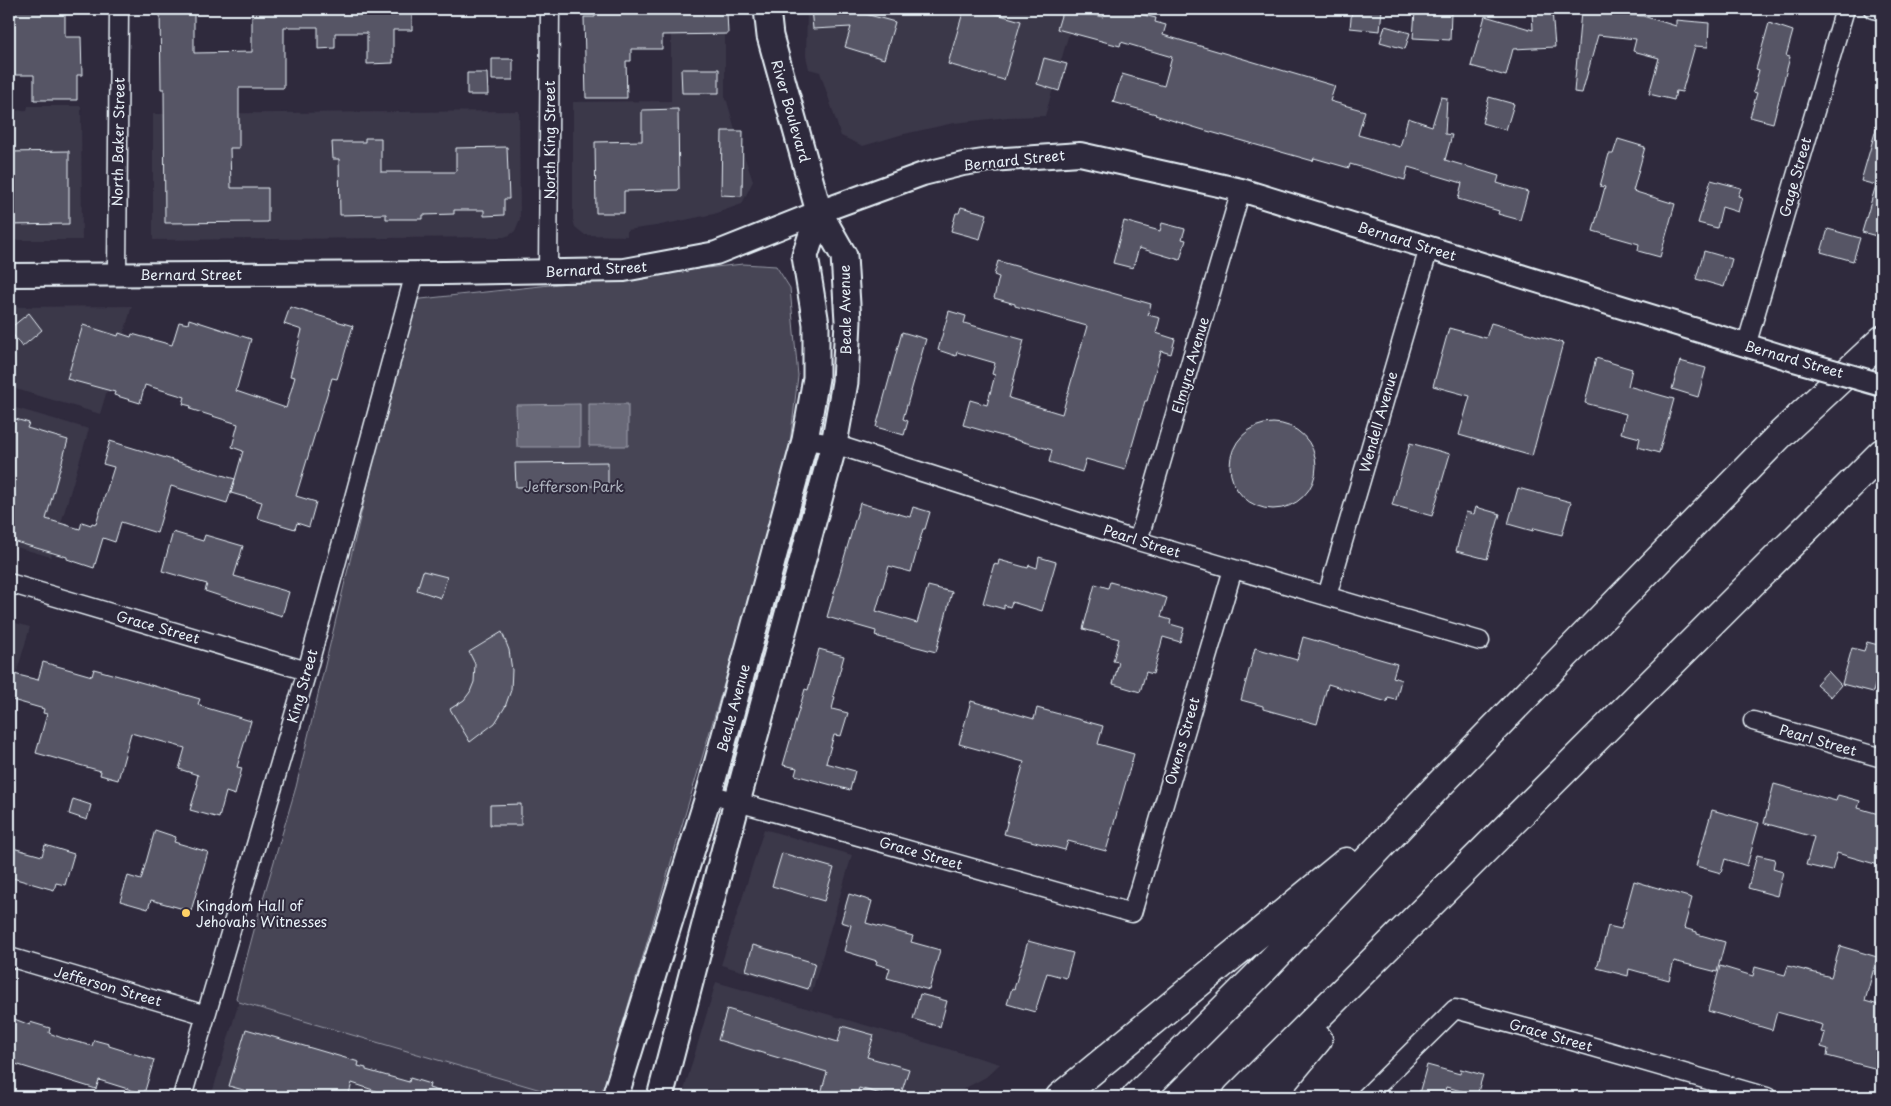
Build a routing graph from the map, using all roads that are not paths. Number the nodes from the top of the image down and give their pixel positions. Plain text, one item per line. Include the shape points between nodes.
1 (120, 9) edge
2 (550, 9) edge
3 (767, 9) edge
4 (1844, 9) edge
5 (1873, 9) edge
6 (1882, 11) edge
7 (1241, 190) junction
8 (819, 212) junction
9 (1429, 248) junction
10 (548, 272) junction
11 (415, 273) junction
12 (9, 275) edge
13 (117, 275) junction
14 (1882, 340) edge
15 (1746, 346) junction
16 (1882, 385) edge
17 (805, 440) junction
18 (834, 444) junction
19 (1882, 453) edge
20 (1138, 541) junction
21 (1233, 569) junction
22 (9, 583) edge
23 (1327, 596) junction
24 (1480, 641) dead end
25 (307, 671) junction
26 (1753, 721) dead end
27 (1882, 758) edge
28 (1438, 786) junction
29 (710, 794) junction
30 (737, 802) junction
31 (1132, 912) joint
32 (1418, 918) junction
33 (9, 957) edge
34 (206, 1015) junction
35 (182, 1097) edge
36 (615, 1097) edge
37 (660, 1097) edge
38 (1060, 1097) edge
39 (1136, 1097) edge
40 (1237, 1097) edge
41 (1270, 1097) edge
42 (1366, 1097) edge
43 (1767, 1097) edge

1 - 13 street, North Baker Street
2 - 10 street, North King Street
3 - 8 main road, River Boulevard via 770,36
4 - 15 street, Gage Street
5 - 6 street
7 - 8 street, Bernard Street via 1080,154 1022,157 963,164 923,174
7 - 9 street, Bernard Street
7 - 20 street, Elmyra Avenue
8 - 10 street, Bernard Street via 716,253 624,270
8 - 17 main road, Beale Avenue via 805,256 816,324 816,378
8 - 18 main road, Beale Avenue via 844,256 848,321 845,382
9 - 15 street, Bernard Street
9 - 23 street, Wendell Avenue
10 - 11 street, Bernard Street
11 - 13 street, Bernard Street
11 - 25 street, King Street
12 - 13 street, Bernard Street
14 - 28 highway via 1778,437
15 - 16 street, Bernard Street, bridge
17 - 18 street, Pearl Street
17 - 29 main road, Beale Avenue
18 - 20 street, Pearl Street
18 - 30 main road, Beale Avenue
19 - 32 highway
20 - 21 street, Pearl Street
21 - 23 street, Pearl Street
21 - 31 street, Owens Street
22 - 25 street, Grace Street
23 - 24 street, Pearl Street
25 - 34 street, King Street
26 - 27 street, Pearl Street
28 - 38 highway
28 - 39 highway via 1259,974
29 - 30 street, Grace Street
29 - 36 main road, Beale Avenue
30 - 31 street, Grace Street
30 - 37 main road, Beale Avenue
32 - 40 highway
32 - 41 highway
33 - 34 street, Jefferson Street
34 - 35 street, King Street
42 - 43 street, Grace Street via 1455,1009

